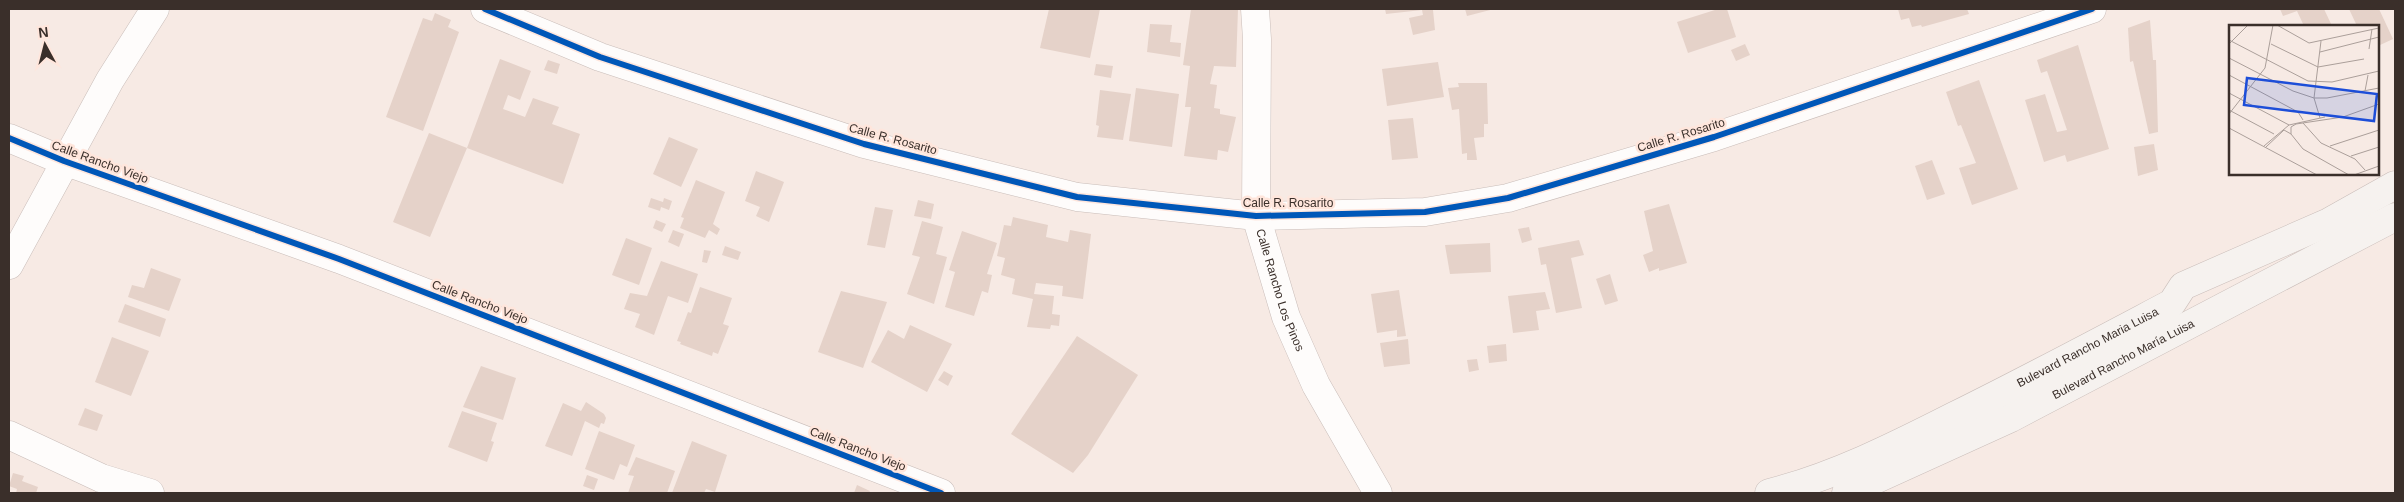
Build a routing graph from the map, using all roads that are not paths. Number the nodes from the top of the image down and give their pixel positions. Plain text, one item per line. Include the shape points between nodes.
1 (155, 9) edge
2 (485, 9) edge
3 (1255, 9) edge
4 (2092, 9) edge
5 (9, 138) edge
6 (64, 161) junction
7 (2395, 185) edge
8 (1256, 216) junction
9 (2395, 217) edge
10 (9, 265) edge
11 (9, 434) edge
12 (150, 493) edge
13 (941, 493) edge
14 (1378, 493) edge
15 (1769, 493) edge
16 (1846, 493) edge

1 - 6 street
2 - 8 street, Calle R. Rosarito via 600,57 864,144 1077,197
3 - 8 street, Calle Rancho Los Pinos
4 - 8 street, Calle R. Rosarito via 1714,138 1508,198 1425,212
5 - 6 street, Calle Rancho Viejo
6 - 10 street
6 - 13 street, Calle Rancho Viejo via 339,259
7 - 15 street, Bulevard Rancho Maria Luisa via 2329,222 2183,286 2172,303 1893,447
8 - 14 street, Calle Rancho Los Pinos via 1286,317 1316,385
9 - 16 street, Bulevard Rancho María Luisa via 2011,418
11 - 12 street via 100,478

